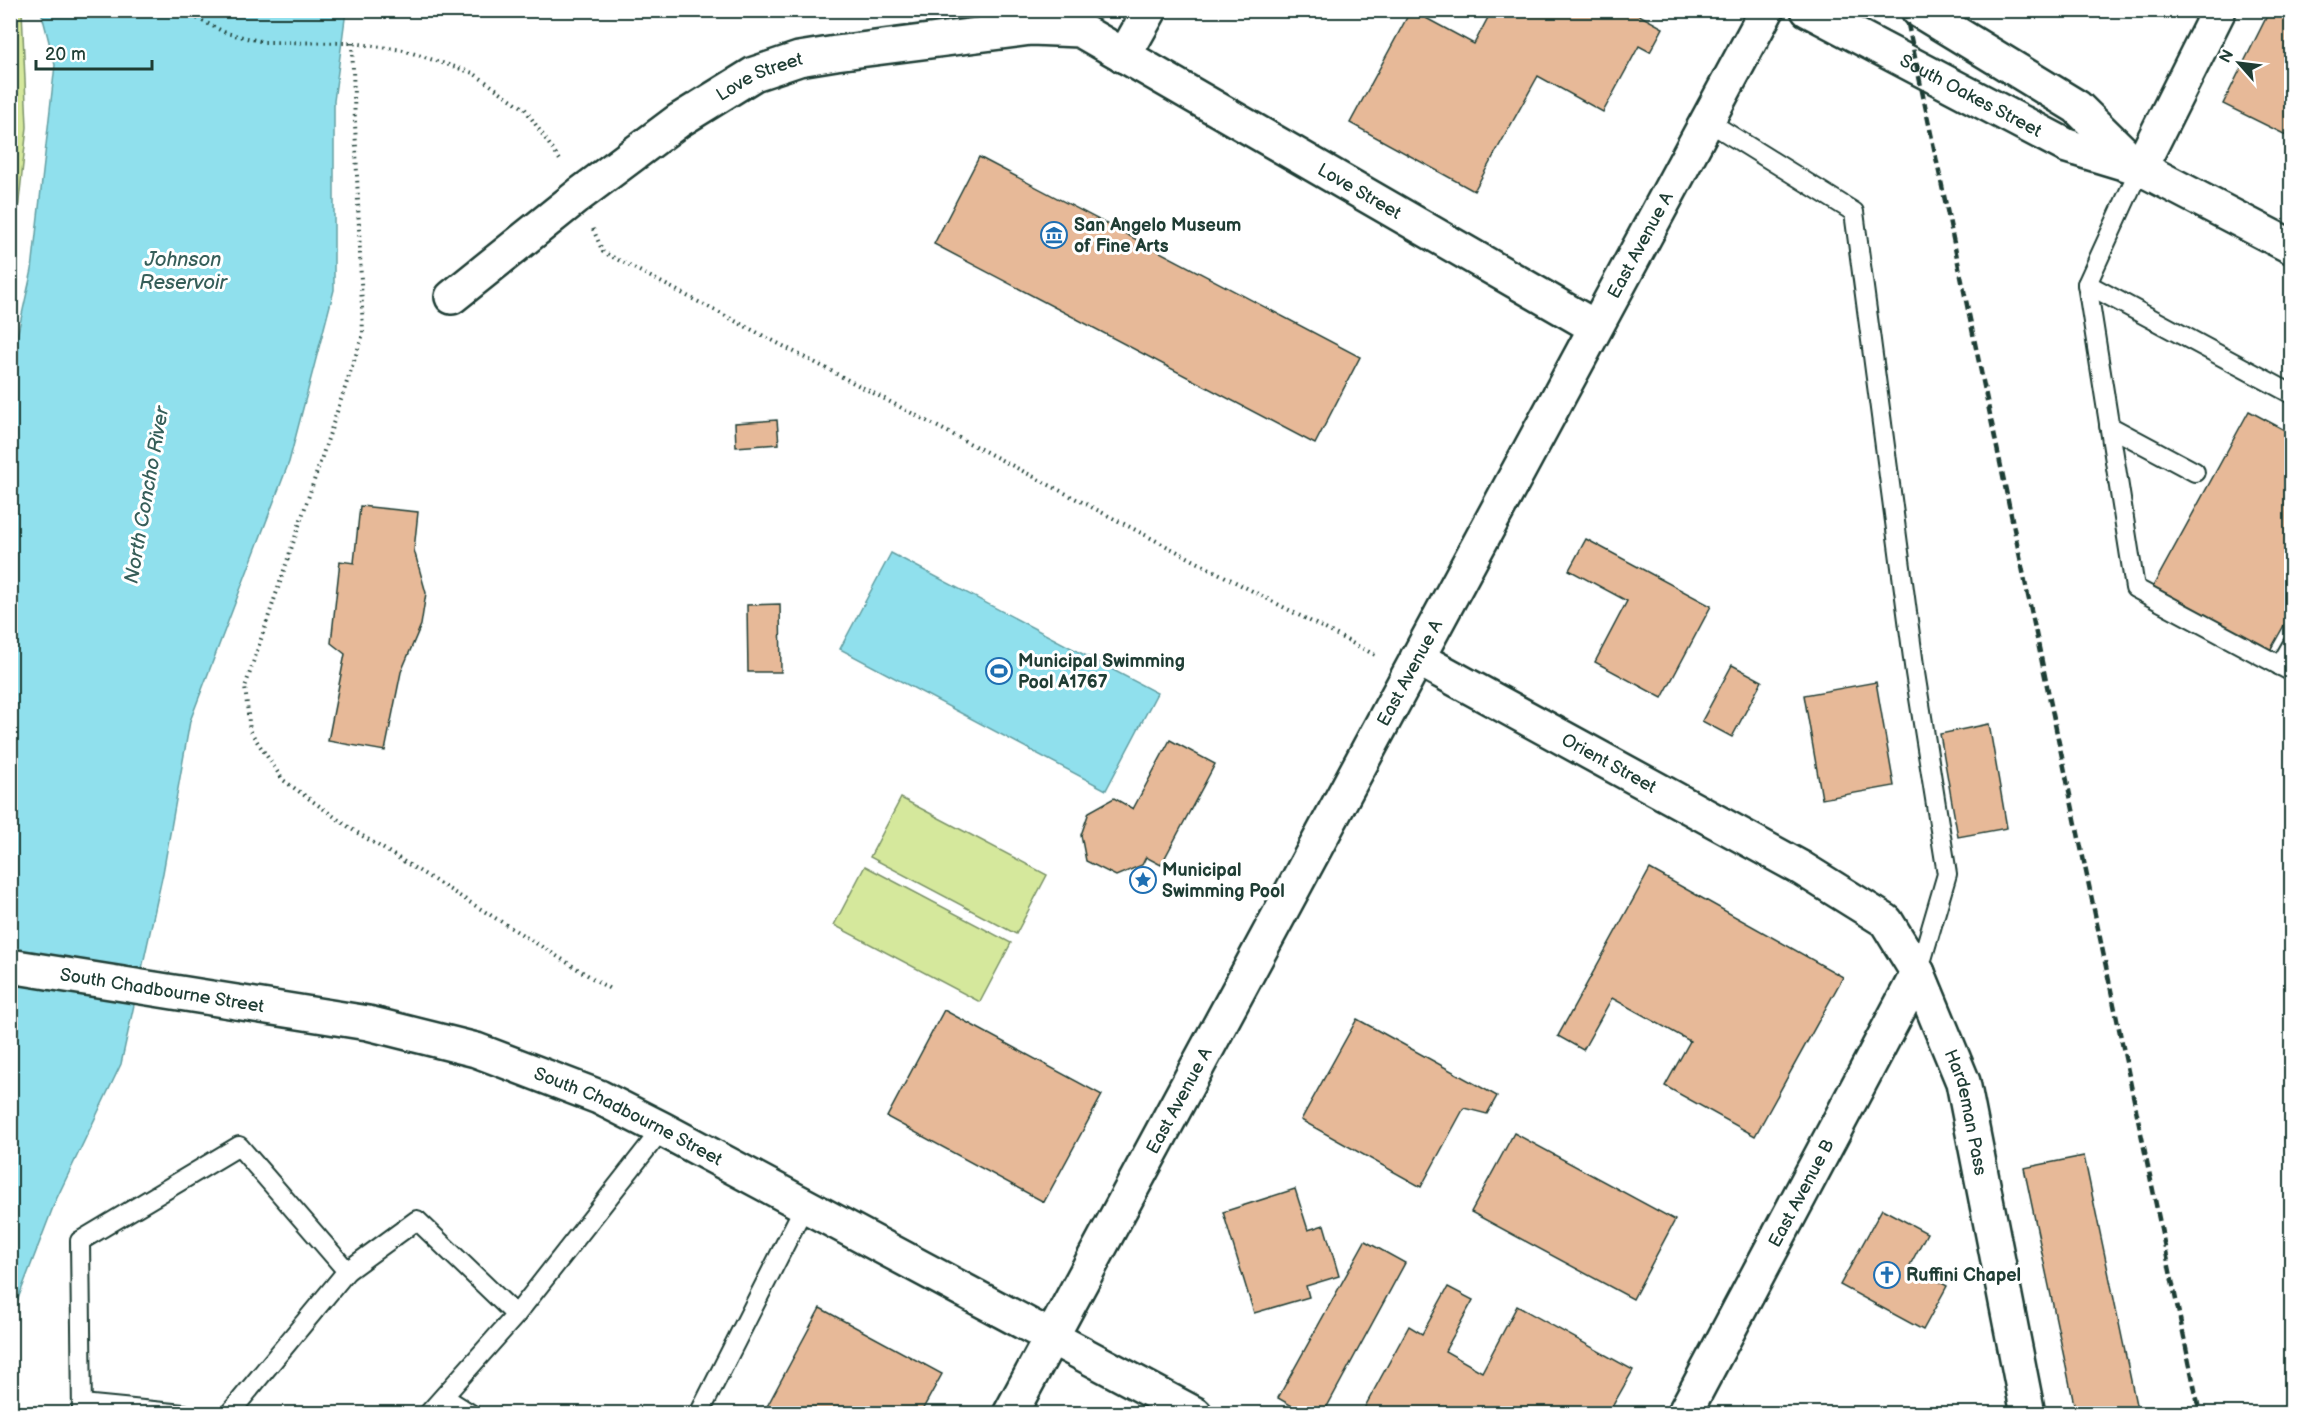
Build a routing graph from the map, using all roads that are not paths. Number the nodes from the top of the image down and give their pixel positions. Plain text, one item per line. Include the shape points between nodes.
1 (1150, 10) edge
2 (1767, 10) edge
3 (1808, 10) edge
4 (1918, 10) edge
5 (2219, 10) edge
6 (1124, 56) junction
7 (1707, 120) junction
8 (2140, 168) junction
9 (2292, 247) edge
10 (2087, 284) junction
11 (452, 297) dead end
12 (1595, 327) junction
13 (2292, 394) edge
14 (2109, 426) junction
15 (2195, 472) dead end
16 (2292, 645) edge
17 (1413, 665) junction
18 (2286, 669) edge
19 (1801, 868) joint
20 (10, 966) edge
21 (1917, 973) junction
22 (662, 1129) junction
23 (805, 1205) junction
24 (347, 1271) junction
25 (516, 1315) junction
26 (1052, 1335) junction
27 (444, 1397) junction
28 (82, 1409) edge
29 (184, 1413) edge
30 (229, 1413) edge
31 (428, 1413) edge
32 (471, 1413) edge
33 (699, 1413) edge
34 (1010, 1413) edge
35 (1195, 1413) edge
36 (1684, 1413) edge
37 (2028, 1413) edge

1 - 6 street
2 - 7 street, East Avenue A
3 - 8 street, South Oakes Street via 2067,146
4 - 8 street, South Oakes Street via 2077,107
5 - 8 street
6 - 11 street, Love Street via 1080,30 1031,28 799,59 754,75 678,121
6 - 12 street, Love Street
7 - 12 street, East Avenue A
7 - 21 lane via 1854,212 1915,673 1947,874
8 - 9 street, South Oakes Street
8 - 10 lane
10 - 13 lane
10 - 14 lane
12 - 17 street, East Avenue A
14 - 15 lane
14 - 18 lane via 2135,588
16 - 18 lane
17 - 19 street, Orient Street
17 - 26 street, East Avenue A
19 - 21 street, Hardeman Pass via 1886,921
20 - 22 street, South Chadbourne Street via 368,1023 476,1050 599,1097
21 - 36 street, East Avenue B
21 - 37 street, Hardeman Pass via 1963,1082
22 - 23 street, South Chadbourne Street
22 - 25 lane
23 - 26 street, South Chadbourne Street
23 - 33 lane
24 - 25 lane via 417,1220
24 - 28 lane via 239,1146 80,1241
24 - 30 lane
25 - 27 lane
26 - 34 street, East Avenue A
26 - 35 street, South Chadbourne Street
27 - 31 lane
27 - 32 lane
28 - 29 lane

